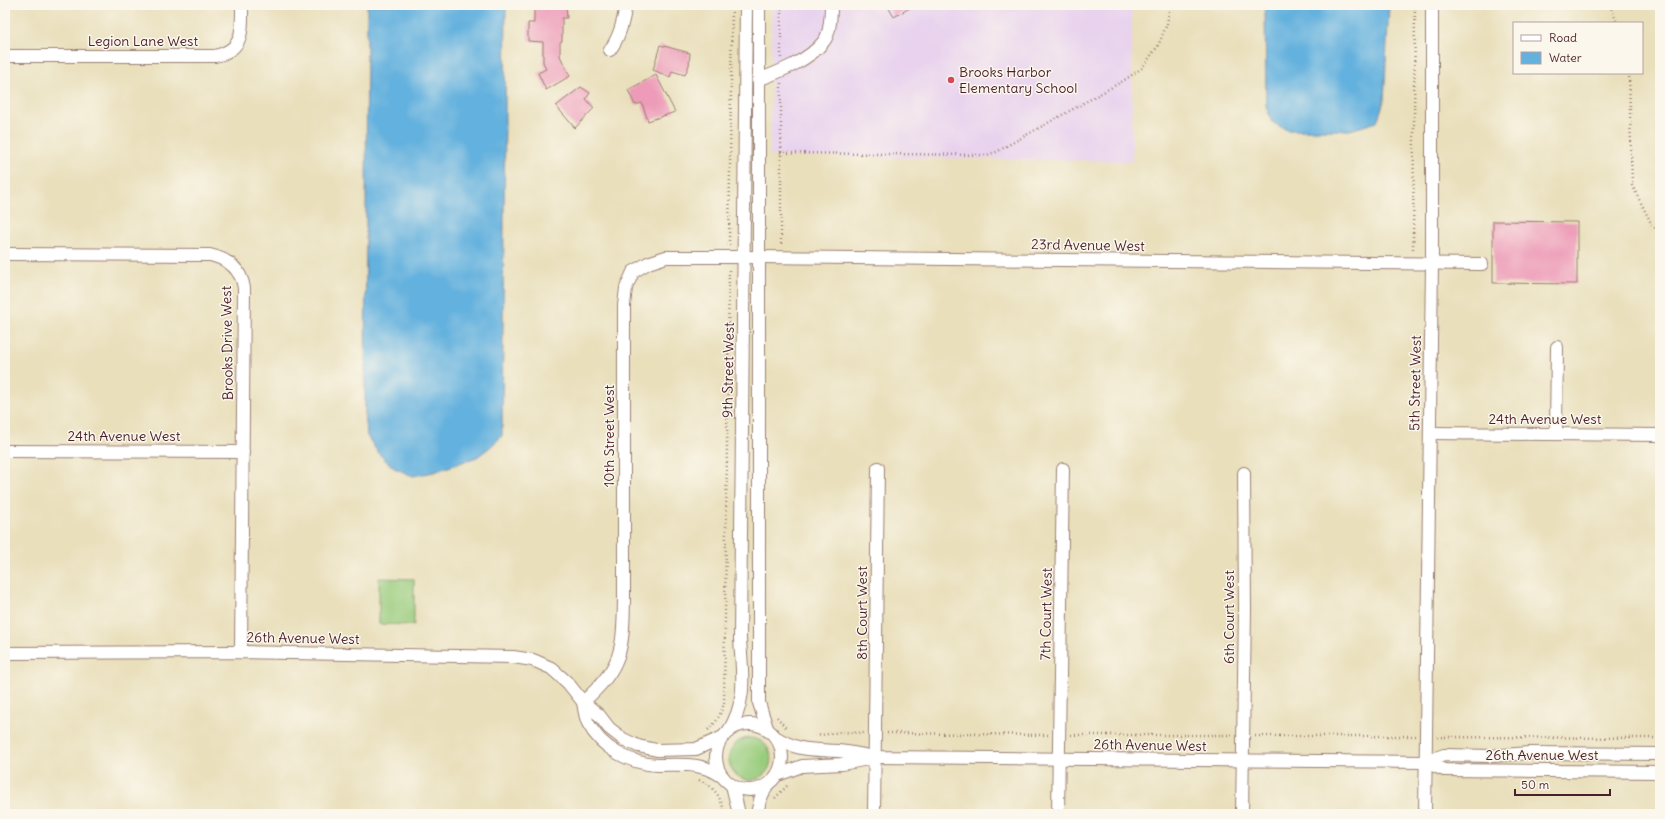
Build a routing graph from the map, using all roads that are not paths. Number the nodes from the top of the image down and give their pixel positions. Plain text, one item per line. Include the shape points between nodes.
1 (242, 5) edge
2 (626, 5) edge
3 (746, 5) edge
4 (759, 5) edge
5 (831, 5) edge
6 (1432, 5) edge
7 (610, 50) dead end
8 (5, 56) edge
9 (758, 80) junction
10 (5, 254) edge
11 (744, 256) junction
12 (760, 257) junction
13 (1432, 264) junction
14 (1482, 264) dead end
15 (1557, 347) dead end
16 (1430, 433) junction
17 (1556, 434) junction
18 (1660, 435) edge
19 (5, 450) edge
20 (243, 452) junction
21 (878, 468) dead end
22 (1063, 469) dead end
23 (1244, 473) dead end
24 (241, 652) junction
25 (5, 653) edge
26 (583, 702) junction
27 (772, 734) junction
28 (726, 735) junction
29 (1611, 753) junction
30 (1660, 754) edge
31 (875, 758) junction
32 (1059, 759) junction
33 (1243, 760) junction
34 (1425, 762) junction
35 (1611, 771) junction
36 (1660, 772) edge
37 (778, 774) junction
38 (728, 782) junction
39 (767, 786) junction
40 (739, 814) edge
41 (757, 814) edge
42 (874, 814) edge
43 (1058, 814) edge
44 (1242, 814) edge
45 (1425, 814) edge

1 - 8 street, Legion Lane West via 240,34 236,46 226,54
2 - 7 street via 623,24
3 - 11 street, 9th Street West
4 - 9 street
5 - 9 street via 825,40 815,51 781,72
6 - 13 street, 5th Street West
9 - 12 street
10 - 20 street, Brooks Drive West via 210,255 231,263 240,274 244,288
11 - 12 street, 23rd Avenue West
11 - 26 street, 10th Street West via 666,256 633,272 626,288 623,630 621,648 608,678
11 - 28 street, 9th Street West via 740,639 743,688 738,714
12 - 13 street, 23rd Avenue West
12 - 27 street via 759,703
13 - 14 street, 23rd Avenue West
13 - 16 street, 5th Street West
15 - 17 street
16 - 17 street, 24th Avenue West
16 - 34 street, 5th Street West
17 - 18 street, 24th Avenue West
19 - 20 street, 24th Avenue West
20 - 24 street, Brooks Drive West
21 - 31 street, 8th Court West
22 - 32 street, 7th Court West
23 - 33 street, 6th Court West
24 - 25 street, 26th Avenue West
24 - 26 street, 26th Avenue West via 513,657 533,660 551,668 568,683
26 - 28 street, 26th Avenue West via 599,715 609,728 638,746 657,750 696,750
26 - 38 street, 26th Avenue West via 587,722 598,738 611,750 640,762 657,765 696,765 706,768
27 - 28 street via 759,726 748,724 738,726
27 - 31 street, 26th Avenue West via 792,746 803,749 838,751
27 - 37 street via 780,746 782,756
28 - 38 street via 718,749 717,762
29 - 30 street, 26th Avenue West
29 - 34 street, 26th Avenue West via 1444,755
29 - 35 street
31 - 32 street, 26th Avenue West
31 - 37 street, 26th Avenue West via 842,764 802,766
31 - 42 street, 8th Court West
32 - 33 street, 26th Avenue West
32 - 43 street, 7th Court West
33 - 34 street, 26th Avenue West
33 - 44 street, 6th Court West
34 - 35 street, 26th Avenue West via 1444,770
34 - 45 street, 5th Street West
35 - 36 street, 26th Avenue West
37 - 39 street
38 - 39 street via 740,789 749,790
38 - 40 street
39 - 41 street

